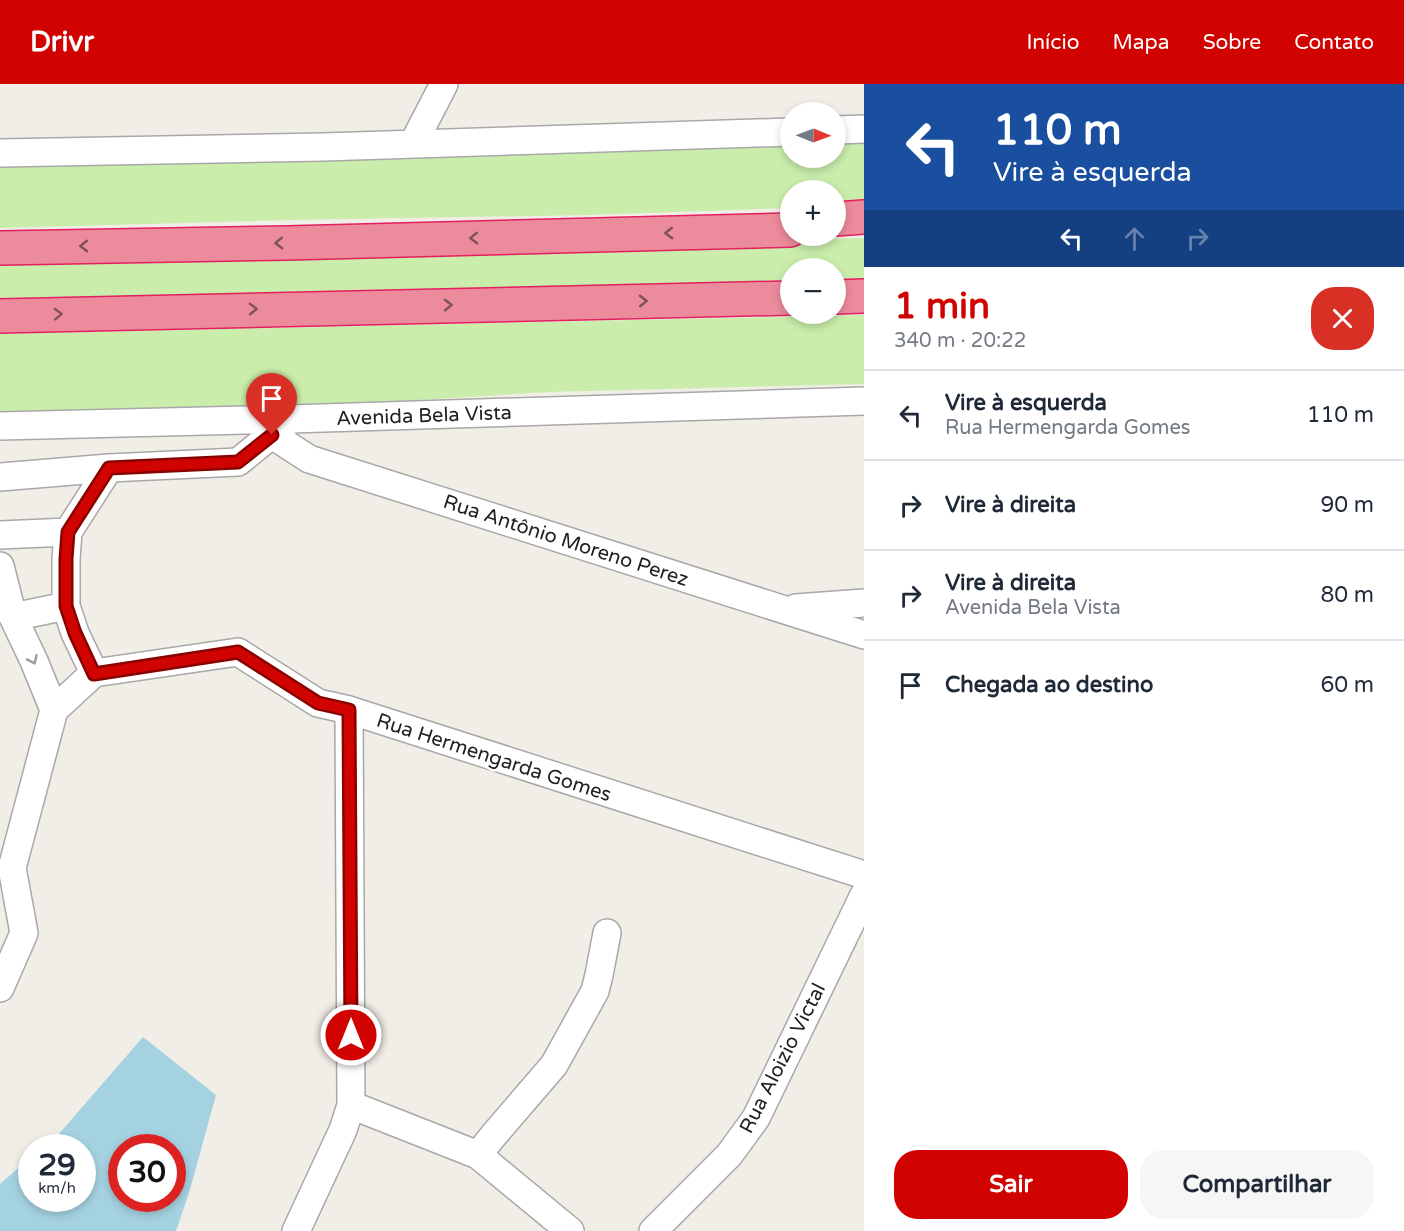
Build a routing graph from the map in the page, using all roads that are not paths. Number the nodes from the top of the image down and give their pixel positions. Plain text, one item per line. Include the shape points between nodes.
1 (444, 84) edge
2 (864, 129) edge
3 (846, 130) edge
4 (780, 132) edge
5 (413, 144) junction
6 (0, 153) edge
7 (864, 217) edge
8 (846, 218) edge
9 (780, 225) edge
10 (864, 228) edge
11 (846, 229) edge
12 (780, 230) edge
13 (705, 232) junction
14 (0, 248) edge
15 (864, 296) edge
16 (846, 297) edge
17 (780, 298) edge
18 (0, 316) edge
19 (864, 401) edge
20 (0, 426) edge
21 (282, 427) junction
22 (109, 468) junction
23 (0, 477) edge
24 (68, 532) junction
25 (0, 535) edge
26 (0, 566) edge
27 (864, 603) edge
28 (66, 606) junction
29 (782, 609) junction
30 (13, 617) junction
31 (864, 635) edge
32 (94, 674) junction
33 (54, 710) junction
34 (349, 710) junction
35 (6, 862) edge
36 (864, 875) edge
37 (864, 895) edge
38 (607, 933) dead end
39 (0, 988) edge
40 (351, 1105) junction
41 (478, 1155) junction
42 (296, 1231) edge
43 (570, 1231) edge
44 (653, 1231) edge

1 - 5 street
2 - 3 street
4 - 5 street
5 - 6 street
7 - 8 highway
9 - 13 highway
10 - 11 highway
12 - 13 highway
13 -> 14 highway
15 - 16 highway
18 -> 17 highway
19 - 21 street, Avenida Bela Vista
20 - 21 street, Avenida Bela Vista
21 - 22 street via 238,462
21 - 29 street, Rua Antônio Moreno Perez via 309,459
22 - 23 street
22 - 24 street
24 - 25 street
24 - 28 street
26 - 30 street
27 - 29 street
28 - 30 street
28 - 32 street
29 - 31 street, Rua Antônio Moreno Perez
30 -> 33 street
32 - 33 street
32 - 34 street, Rua Hermengarda Gomes via 238,652 318,703
33 - 35 street
34 - 36 street, Rua Hermengarda Gomes
34 - 40 street
35 - 39 street via 24,933
37 - 44 street, Rua Aloizio Victal via 756,1118 729,1155
38 - 41 street via 595,991 559,1058
40 - 41 street
40 - 42 street
41 - 43 street

